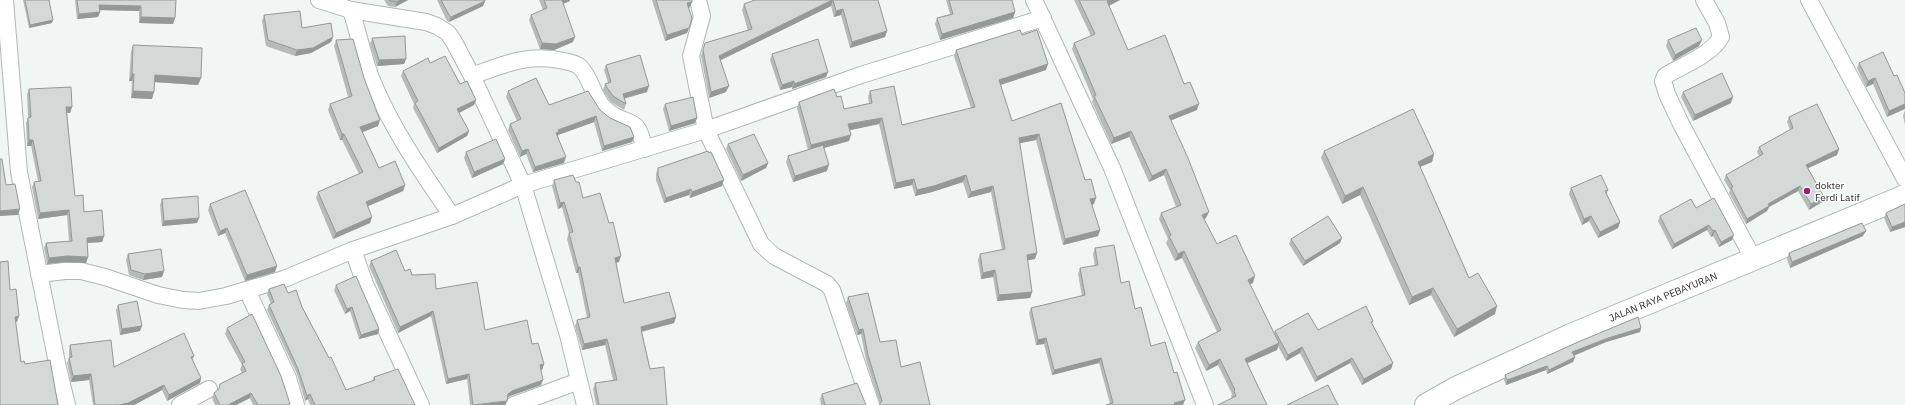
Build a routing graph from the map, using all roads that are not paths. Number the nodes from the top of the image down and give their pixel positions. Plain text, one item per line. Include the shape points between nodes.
1 (5, 0) edge
2 (319, 0) edge
3 (698, 0) edge
4 (1034, 0) edge
5 (1704, 0) edge
6 (1809, 0) edge
7 (351, 10) junction
8 (1043, 18) junction
9 (472, 76) junction
10 (706, 130) junction
11 (644, 149) junction
12 (1905, 179) edge
13 (523, 185) junction
14 (1905, 196) edge
15 (452, 216) junction
16 (353, 250) junction
17 (1754, 260) junction
18 (39, 274) junction
19 (247, 290) junction
20 (579, 381) junction
21 (209, 390) dead end
22 (67, 405) edge
23 (180, 405) edge
24 (296, 405) edge
25 (421, 405) edge
26 (514, 405) edge
27 (585, 405) edge
28 (871, 405) edge
29 (1205, 405) edge
30 (1426, 405) edge

1 - 18 street via 20,172
2 - 7 street
3 - 10 street via 702,16 690,56
4 - 8 street
5 - 17 street via 1717,23 1721,37 1707,52 1665,76 1663,81 1681,124
6 - 12 street
7 - 9 street via 437,26 448,33
7 - 15 street via 371,77 391,120
8 - 10 street via 861,76
8 - 29 street via 1112,168
9 - 11 street via 530,58 543,57 571,62 580,66 587,75 599,103 606,110 637,126 642,135
9 - 13 street
10 - 11 street
10 - 28 street via 761,244 774,256 827,284 832,290
11 - 13 street
13 - 15 street
13 - 20 street via 568,335
14 - 17 main road, JALAN RAYA PEBAYURAN
15 - 16 street
16 - 19 street
16 - 25 street via 365,284
17 - 30 main road, JALAN RAYA PEBAYURAN via 1570,335 1456,388
18 - 19 street via 81,271 158,295 183,300 200,301
18 - 22 street
19 - 24 street via 288,378
20 - 26 street
20 - 27 street
21 - 23 street

